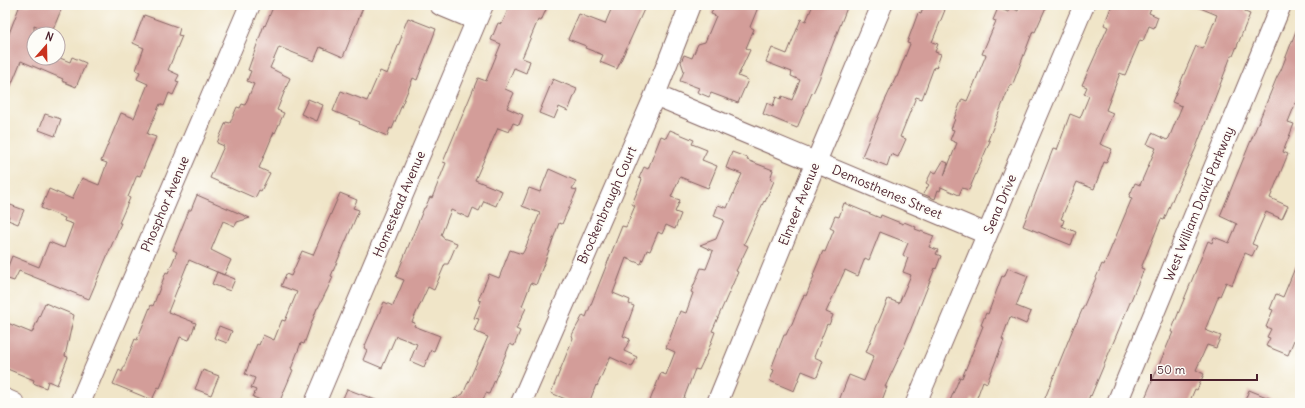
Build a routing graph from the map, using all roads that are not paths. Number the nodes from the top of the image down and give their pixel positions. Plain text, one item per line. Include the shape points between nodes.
1 (250, 5) edge
2 (440, 5) edge
3 (690, 5) edge
4 (882, 5) edge
5 (1084, 5) edge
6 (1281, 5) edge
7 (479, 13) edge
8 (655, 95) junction
9 (816, 162) junction
10 (987, 234) junction
11 (5, 399) edge
12 (14, 403) edge
13 (80, 403) edge
14 (315, 403) edge
15 (521, 403) edge
16 (717, 403) edge
17 (916, 403) edge
18 (1117, 403) edge

1 - 13 street, Phosphor Avenue
2 - 7 street
3 - 8 street, Brockenbraugh Court
4 - 9 street, Elmeer Avenue
5 - 10 street, Sena Drive
6 - 18 street, West William David Parkway
7 - 14 street, Homestead Avenue
8 - 9 street, Demosthenes Street
8 - 15 street, Brockenbraugh Court
9 - 10 street, Demosthenes Street
9 - 16 street, Elmeer Avenue
10 - 17 street, Sena Drive
11 - 12 street

